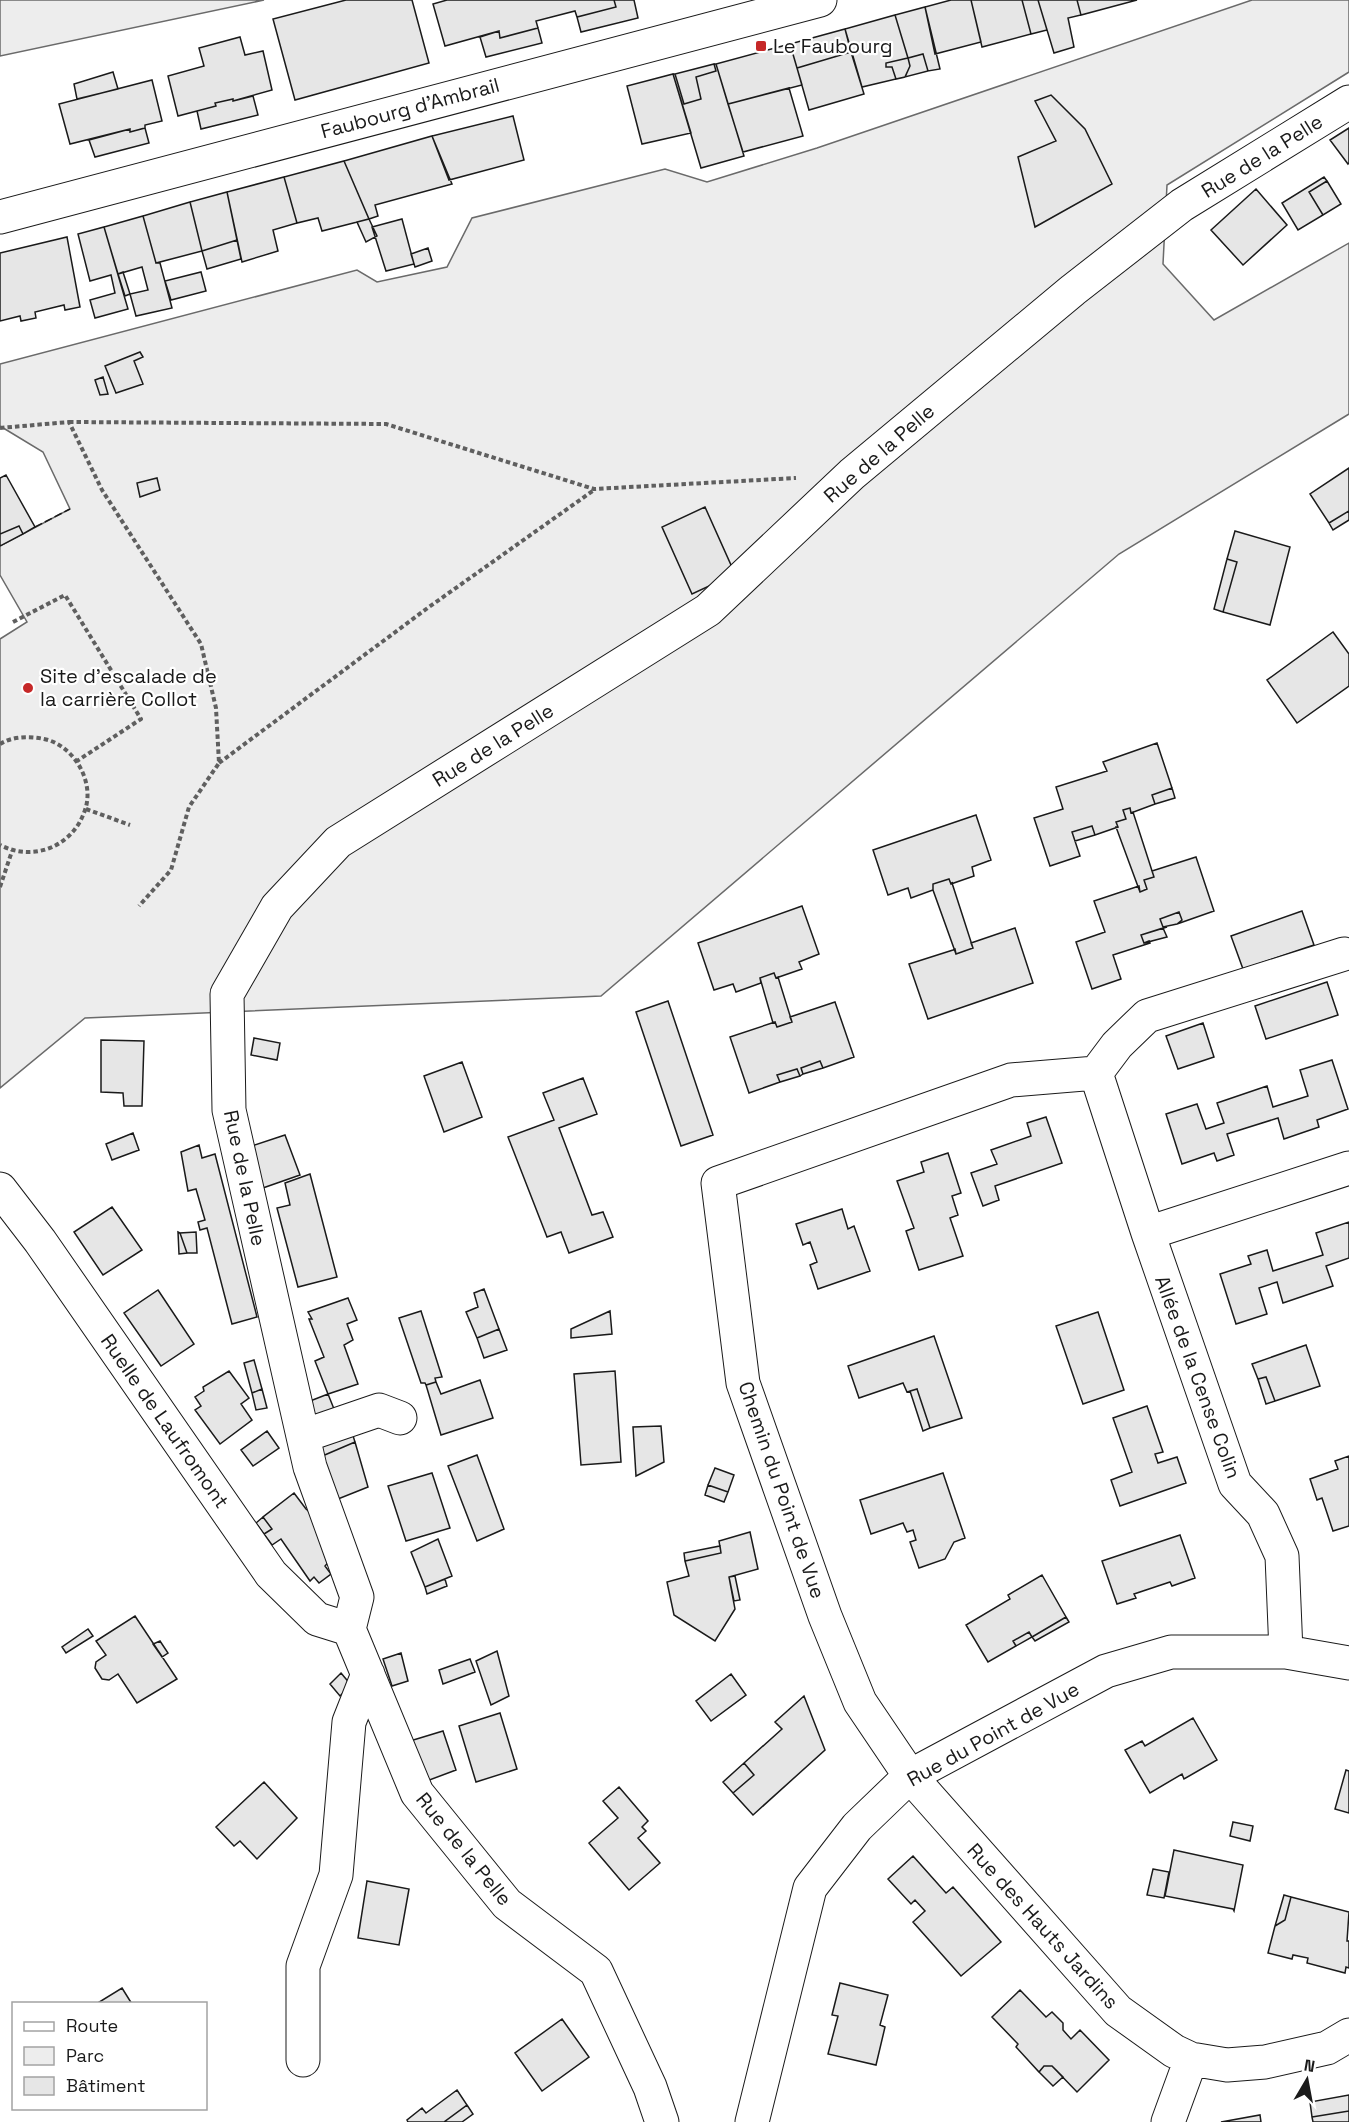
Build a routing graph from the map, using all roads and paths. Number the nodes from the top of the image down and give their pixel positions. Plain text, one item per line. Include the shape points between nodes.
1 (820, 0) edge
2 (1349, 102) edge
3 (0, 217) edge
4 (69, 422) junction
5 (0, 428) edge
6 (852, 474) junction
7 (594, 489) junction
8 (13, 622) dead end
9 (1, 741) edge
10 (77, 761) junction
11 (219, 763) junction
12 (86, 808) junction
13 (130, 825) dead end
14 (0, 845) edge
15 (12, 851) junction
16 (0, 887) edge
17 (139, 906) dead end
18 (1344, 954) dead end
19 (1096, 1073) junction
20 (1349, 1168) edge
21 (0, 1189) edge
22 (1148, 1233) junction
23 (400, 1418) dead end
24 (303, 1437) junction
25 (349, 1629) junction
26 (1286, 1652) junction
27 (1349, 1664) edge
28 (368, 1674) junction
29 (910, 1776) junction
30 (1349, 2035) edge
31 (1191, 2059) junction
32 (303, 2060) dead end
33 (662, 2122) edge
34 (752, 2122) edge
35 (1168, 2122) edge

1 - 3 street, Faubourg d'Ambrail
2 - 6 street, Rue de la Pelle via 1182,205
4 - 5 path
4 - 7 path via 386,424
4 - 11 path via 102,490 201,644 216,708
6 - 7 path
6 - 24 street, Rue de la Pelle via 708,610 338,842 277,908 227,994 228,1110
7 - 11 path
8 - 10 path via 64,595 141,719
9 - 10 path via 29,736 51,740
10 - 12 path via 86,783
11 - 17 path via 189,807 171,870
12 - 13 path
12 - 15 path via 76,829 56,847 34,853
14 - 15 path
15 - 16 path
18 - 19 street via 1147,1016 1117,1045
19 - 22 street, Allée de la Cense Colin
19 - 29 street, Chemin du Point de Vue via 1011,1080 718,1183 743,1383 825,1616 860,1702
20 - 22 street
21 - 25 street, Ruelle de Laufromont via 271,1574 317,1619
22 - 26 street, Allée de la Cense Colin via 1235,1484 1263,1514 1282,1556
23 - 24 street via 379,1410
24 - 25 street, Rue de la Pelle via 357,1597
25 - 28 street, Rue de la Pelle
26 - 27 street, Rue du Point de Vue
26 - 29 street, Rue du Point de Vue via 1171,1652 1106,1671
28 - 32 street via 349,1722 336,1875 303,1966
28 - 33 street, Rue de la Pelle via 417,1794 507,1904 596,1971 650,2087
29 - 31 street, Rue des Hauts Jardins via 1118,2012
29 - 34 street, Rue du Point de Vue via 857,1827 810,1888
30 - 31 street, Rue des Hauts Jardins via 1327,2048 1265,2062 1227,2065
31 - 35 street

